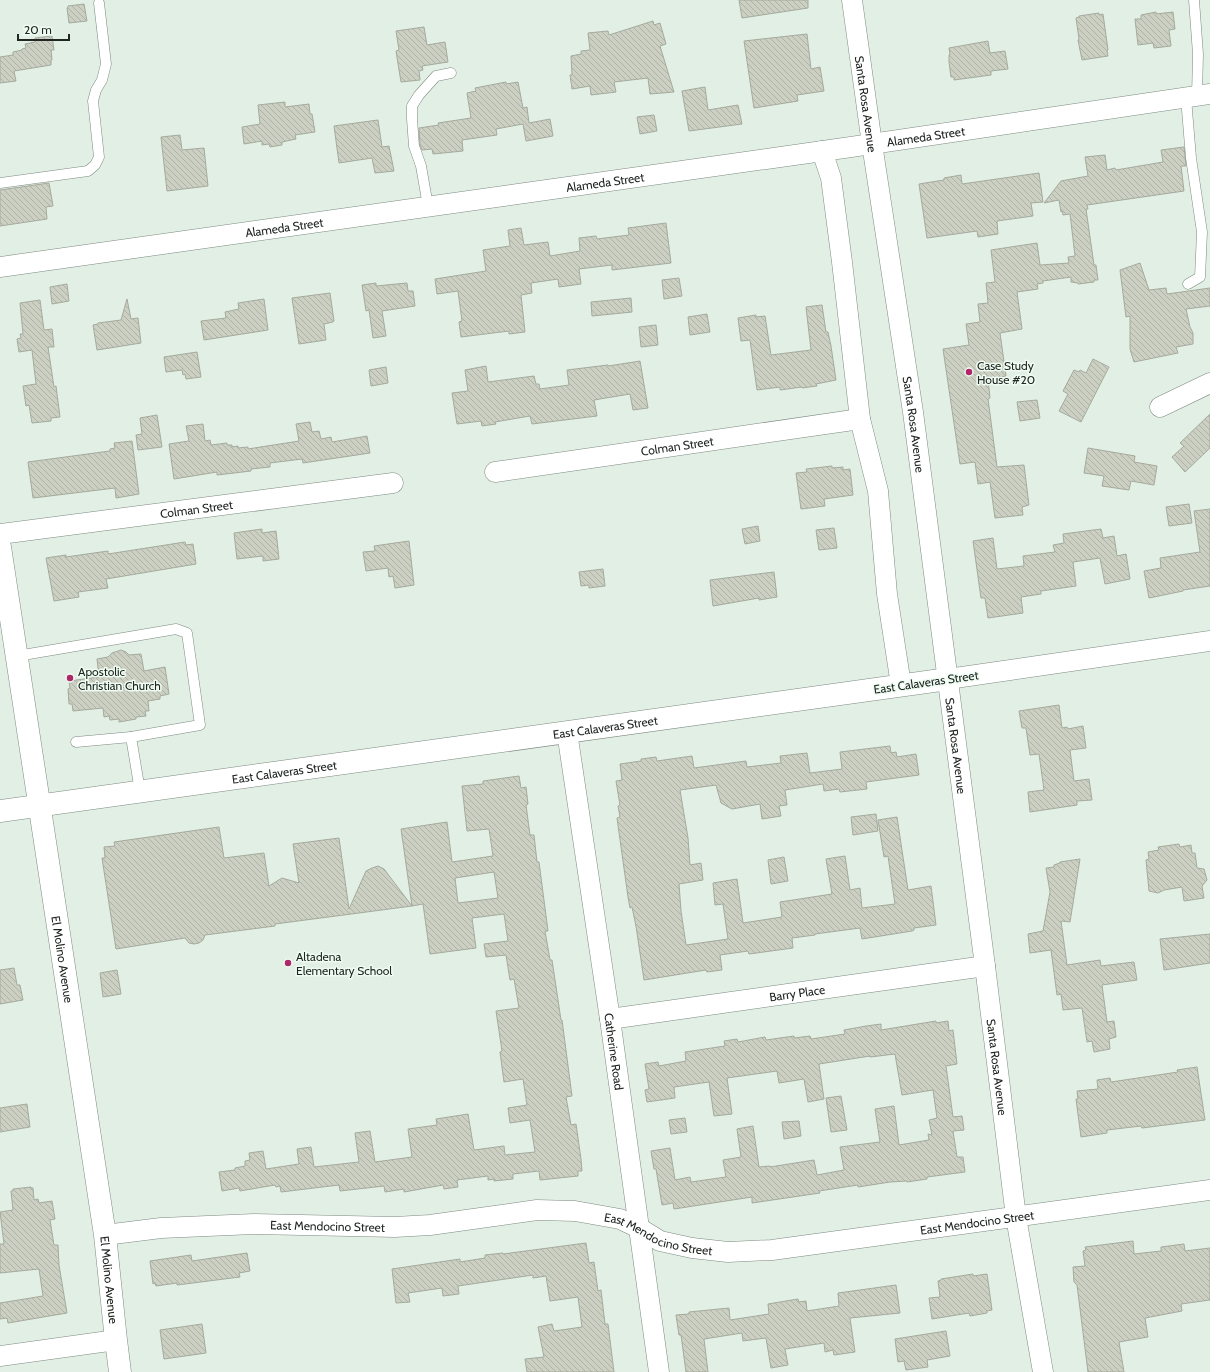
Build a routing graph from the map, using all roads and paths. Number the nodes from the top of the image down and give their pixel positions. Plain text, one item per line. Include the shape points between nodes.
1 (852, 0) edge
2 (1194, 0) edge
3 (99, 3) dead end
4 (451, 73) dead end
5 (1198, 96) edge
6 (872, 144) junction
7 (822, 151) junction
8 (0, 183) edge
9 (428, 206) junction
10 (0, 267) edge
11 (1188, 284) dead end
12 (1210, 383) edge
13 (1160, 407) dead end
14 (860, 419) junction
15 (495, 472) dead end
16 (392, 484) dead end
17 (0, 534) edge
18 (0, 547) edge
19 (3, 589) edge
20 (1210, 641) edge
21 (17, 656) junction
22 (948, 679) junction
23 (901, 685) junction
24 (567, 732) junction
25 (131, 737) junction
26 (76, 742) dead end
27 (140, 791) junction
28 (40, 805) junction
29 (0, 811) edge
30 (985, 966) junction
31 (610, 1019) junction
32 (1210, 1190) edge
33 (1016, 1217) junction
34 (639, 1228) junction
35 (105, 1235) junction
36 (116, 1340) junction
37 (0, 1356) edge
38 (120, 1372) edge
39 (659, 1372) edge
40 (1043, 1372) edge

1 - 6 street, Santa Rosa Avenue
2 - 5 lane
3 - 8 lane via 106,64 93,101 99,156 95,165 88,171
4 - 9 lane via 436,76 412,106 414,146 421,166
5 - 6 street, Alameda Street
5 - 11 lane via 1191,158 1202,232 1200,277
6 - 7 street, Alameda Street
6 - 22 street, Santa Rosa Avenue via 913,412
7 - 9 street, Alameda Street
7 - 14 street via 832,185
9 - 10 street, Alameda Street
12 - 13 street
14 - 15 street, Colman Street
14 - 23 street via 878,491 887,594
16 - 17 street, Colman Street
18 - 19 street, El Molino Avenue
19 - 21 street, El Molino Avenue
20 - 22 street, East Calaveras Street
21 - 25 lane via 176,629 187,633 200,726
21 - 28 street, El Molino Avenue
22 - 23 street, East Calaveras Street
22 - 30 street, Santa Rosa Avenue
23 - 24 street, East Calaveras Street
24 - 27 street, East Calaveras Street
24 - 31 street, Catherine Road
25 - 26 lane
25 - 27 lane
27 - 28 street, East Calaveras Street
28 - 29 street, East Calaveras Street
28 - 35 street, El Molino Avenue
30 - 31 street, Barry Place
30 - 33 street, Santa Rosa Avenue
31 - 34 street, Catherine Road
32 - 33 street, East Mendocino Street
33 - 34 street, East Mendocino Street via 772,1250 728,1252 660,1241
33 - 40 street, Santa Rosa Avenue
34 - 35 street, East Mendocino Street via 620,1219 575,1211 537,1210 430,1225 395,1227 254,1224 160,1228
34 - 39 street, Catherine Road
35 - 36 street, El Molino Avenue
36 - 37 street
36 - 38 street, El Molino Avenue

